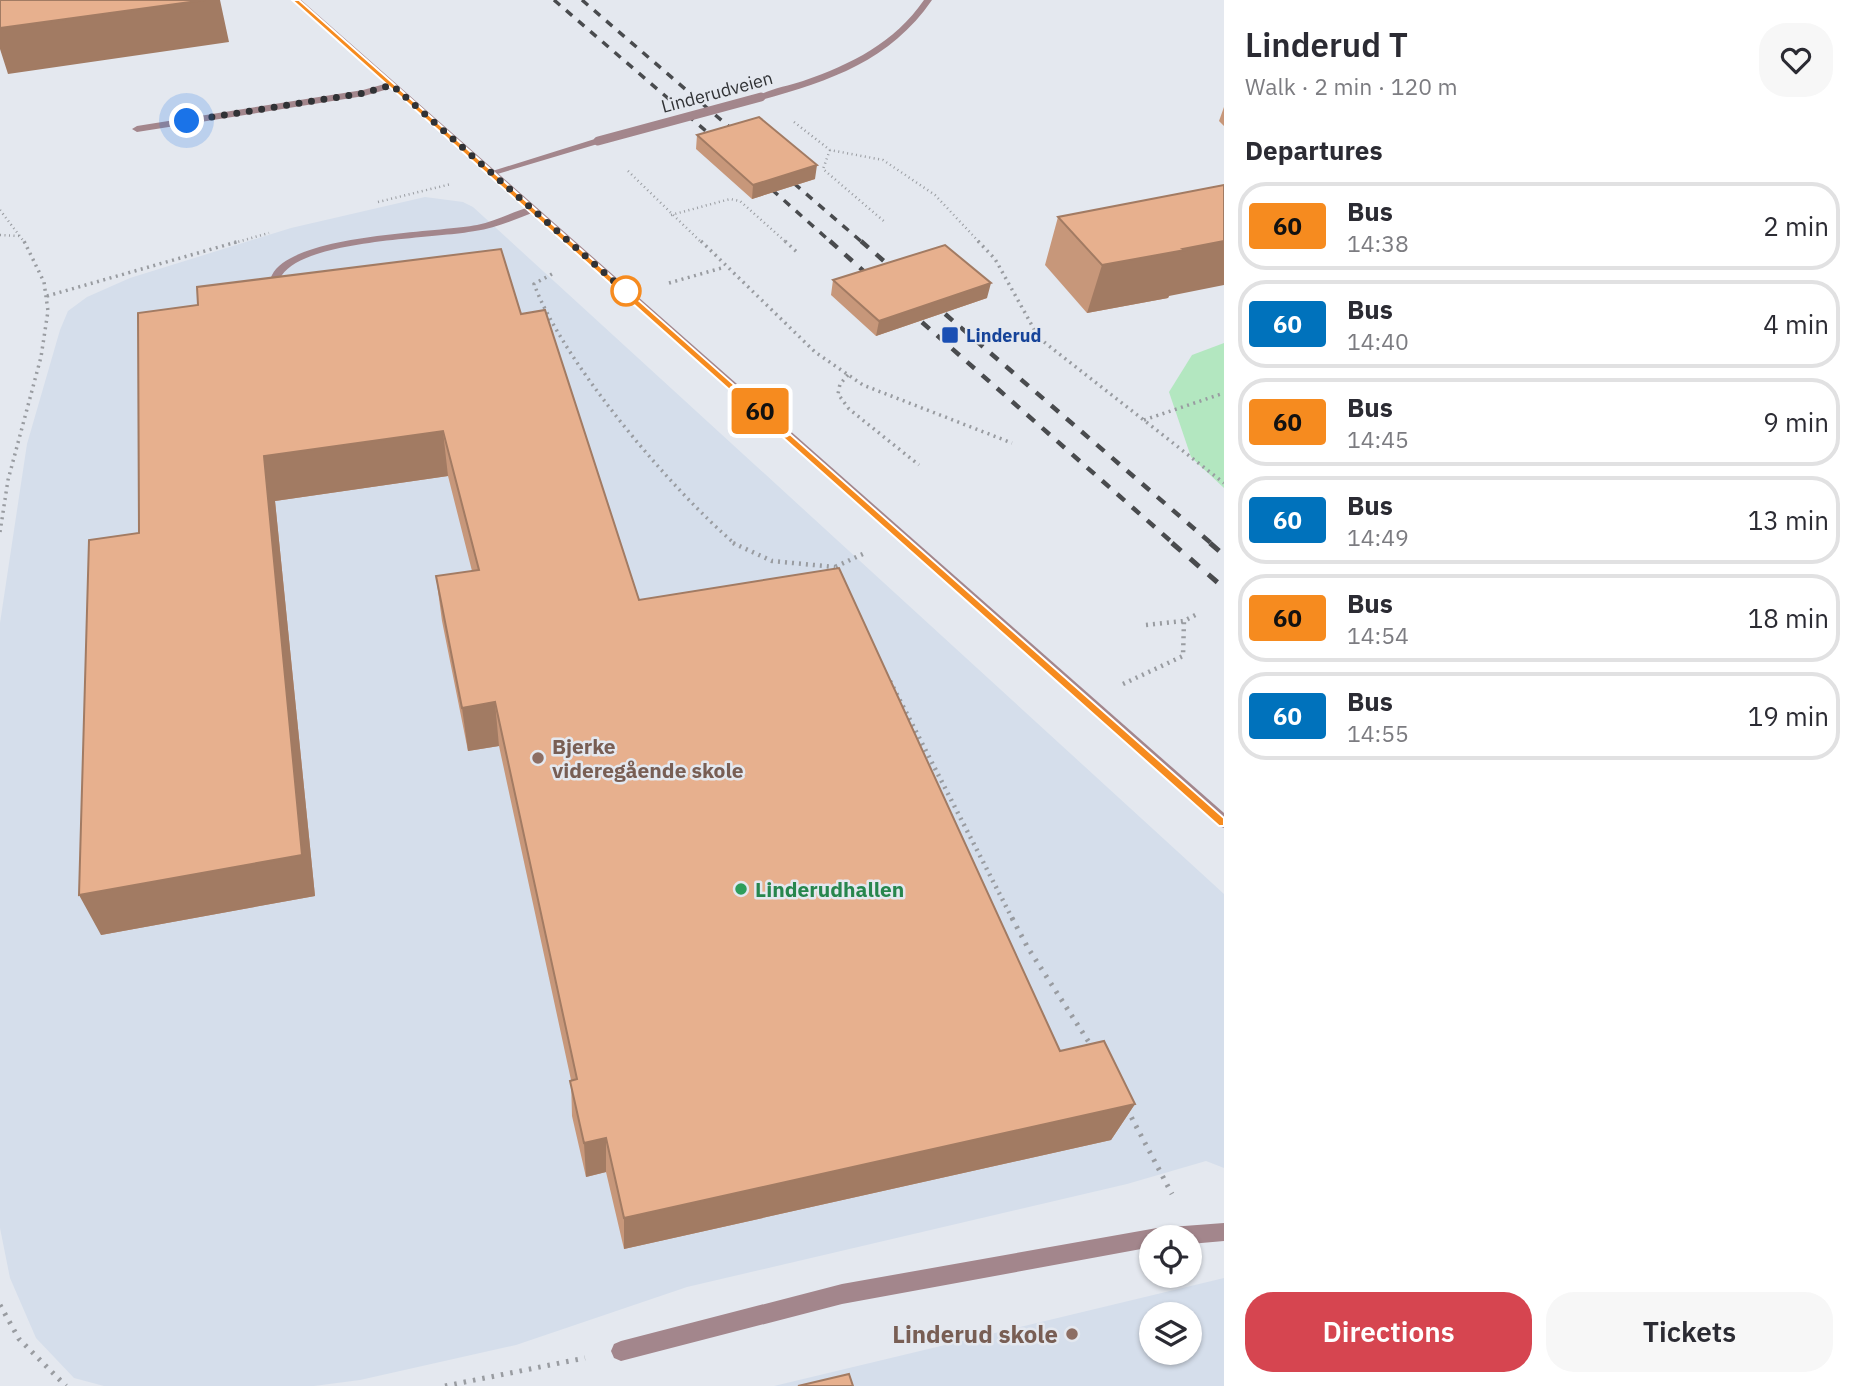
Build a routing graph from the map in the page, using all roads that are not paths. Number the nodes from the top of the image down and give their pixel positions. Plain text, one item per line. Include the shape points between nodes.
1 (296, 0) edge
2 (928, 0) edge
3 (392, 85) junction
4 (137, 129) dead end
5 (491, 173) junction
6 (533, 209) junction
7 (276, 304) edge
8 (1224, 822) edge
9 (1202, 1232) edge
10 (1224, 1232) edge
11 (1139, 1240) edge
12 (621, 1351) road end

1 - 3 street
2 - 5 street, Linderudveien, bridge via 919,16 886,46 843,69 761,97
3 - 4 street
3 - 5 street
5 - 6 street
6 - 7 street via 479,228 318,251 279,272 274,281
6 - 8 street
9 - 10 street
11 - 12 street via 842,1294

